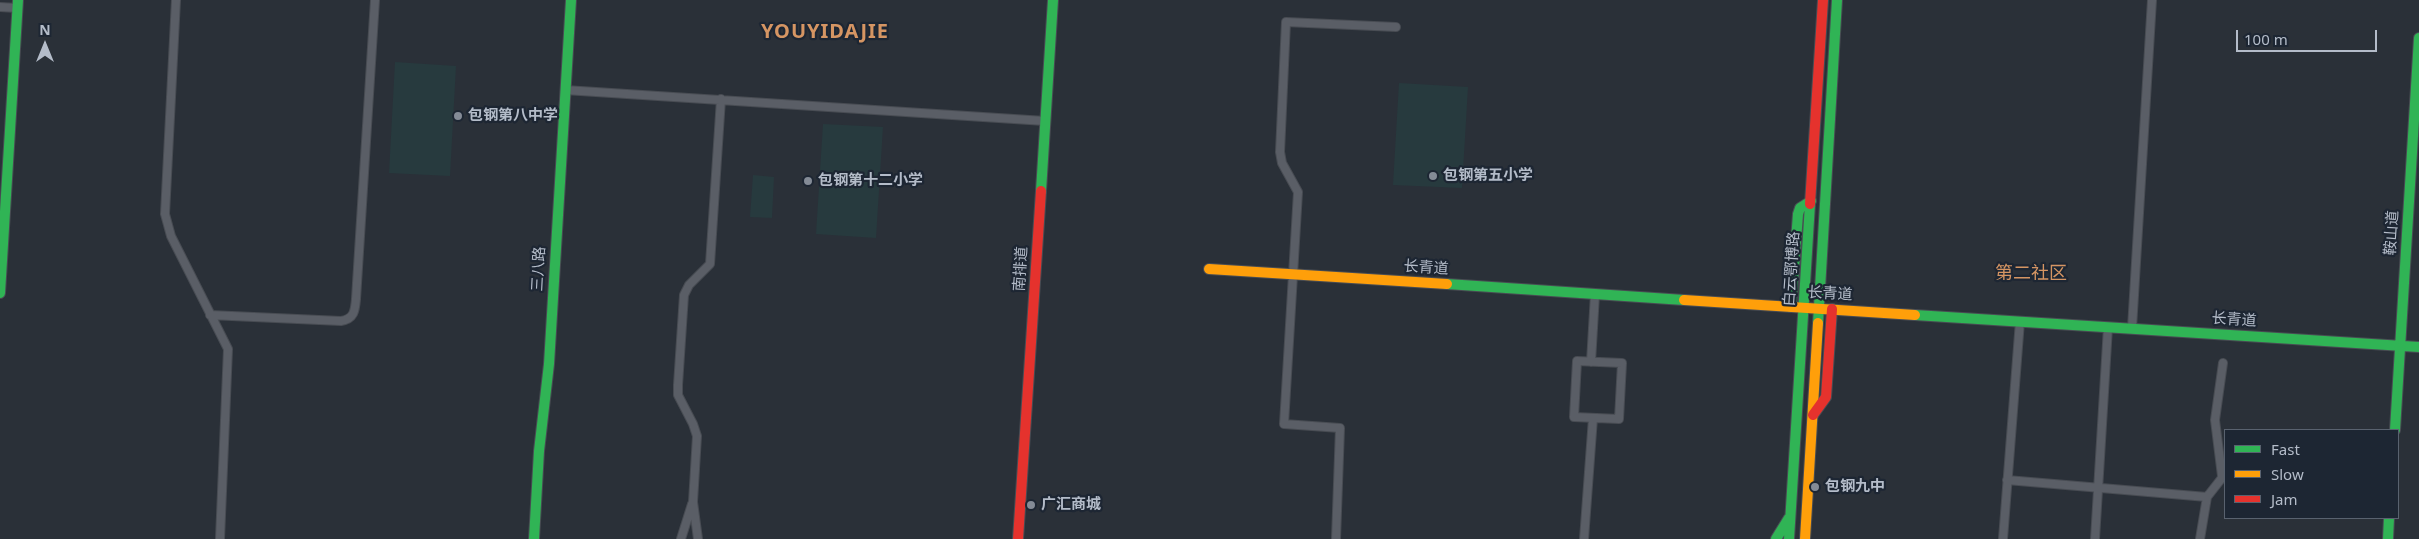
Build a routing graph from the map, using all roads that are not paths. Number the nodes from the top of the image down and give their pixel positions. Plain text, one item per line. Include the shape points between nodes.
1 (176, 0) edge
2 (375, 0) edge
3 (571, 0) edge
4 (1053, 0) edge
5 (1823, 0) edge
6 (1837, 0) edge
7 (2152, 0) edge
8 (18, 4) edge
9 (0, 7) edge
10 (1396, 27) dead end
11 (2419, 38) edge
12 (2418, 75) edge
13 (565, 90) junction
14 (721, 99) junction
15 (1045, 121) junction
16 (1811, 200) junction
17 (1209, 270) dead end
18 (1293, 275) junction
19 (0, 293) edge
20 (1595, 294) junction
21 (1791, 307) junction
22 (1804, 308) junction
23 (1819, 308) junction
24 (1832, 309) junction
25 (210, 315) junction
26 (2020, 322) junction
27 (2108, 327) junction
28 (2132, 328) junction
29 (2400, 345) junction
30 (2419, 346) edge
31 (1591, 362) junction
32 (2223, 363) dead end
33 (1812, 415) junction
34 (1593, 418) junction
35 (2395, 429) edge
36 (2224, 475) edge
37 (2007, 480) junction
38 (2098, 488) junction
39 (2207, 497) junction
40 (693, 502) junction
41 (1790, 516) junction
42 (2389, 519) edge
43 (220, 539) edge
44 (534, 539) edge
45 (681, 539) edge
46 (698, 539) edge
47 (1018, 539) edge
48 (1336, 539) edge
49 (1584, 539) edge
50 (1776, 539) edge
51 (1789, 539) edge
52 (1804, 539) edge
53 (2003, 539) edge
54 (2094, 539) edge
55 (2200, 539) edge
56 (2388, 539) edge

1 - 25 street via 165,214 171,236
2 - 25 street via 354,314 341,321
3 - 13 street, 三八路
4 - 15 street, 南排道
5 - 16 street, 白云鄂博路
6 - 23 street, 白云鄂博路
7 - 28 street
8 - 9 street
8 - 19 street
10 - 18 street via 1286,22 1280,152 1282,163 1298,192
11 - 12 street, 鞍山道
12 - 29 street, 鞍山道
13 - 14 street
13 - 44 street, 三八路 via 549,364 539,451
14 - 15 street
14 - 40 street via 710,264 689,285 684,295 678,391 697,436
15 - 47 street, 南排道
16 - 21 street via 1800,208 1798,214
16 - 22 street, 白云鄂博路
17 - 18 street, 长青道
18 - 20 street, 长青道
18 - 48 street via 1284,424 1340,428
20 - 21 street, 长青道
20 - 31 street
21 - 22 street, 长青道
22 - 23 street, 长青道
22 - 41 street, 白云鄂博路
23 - 24 street, 长青道
23 - 33 street, 白云鄂博路
24 - 26 street, 长青道
24 - 33 street via 1826,397
25 - 43 street via 229,354
26 - 27 street, 长青道
26 - 37 street
27 - 28 street, 长青道
27 - 38 street
28 - 29 street, 长青道
29 - 30 street, 长青道
29 - 35 street, 鞍山道
31 - 34 street via 1577,361 1574,417
31 - 34 street via 1622,363 1619,420
32 - 36 street via 2215,420
33 - 52 street, 白云鄂博路
34 - 49 street
36 - 39 street
37 - 38 street
37 - 53 street
38 - 39 street
38 - 54 street
39 - 55 street
40 - 45 street
40 - 46 street
41 - 50 street
41 - 51 street, 白云鄂博路
42 - 56 street

